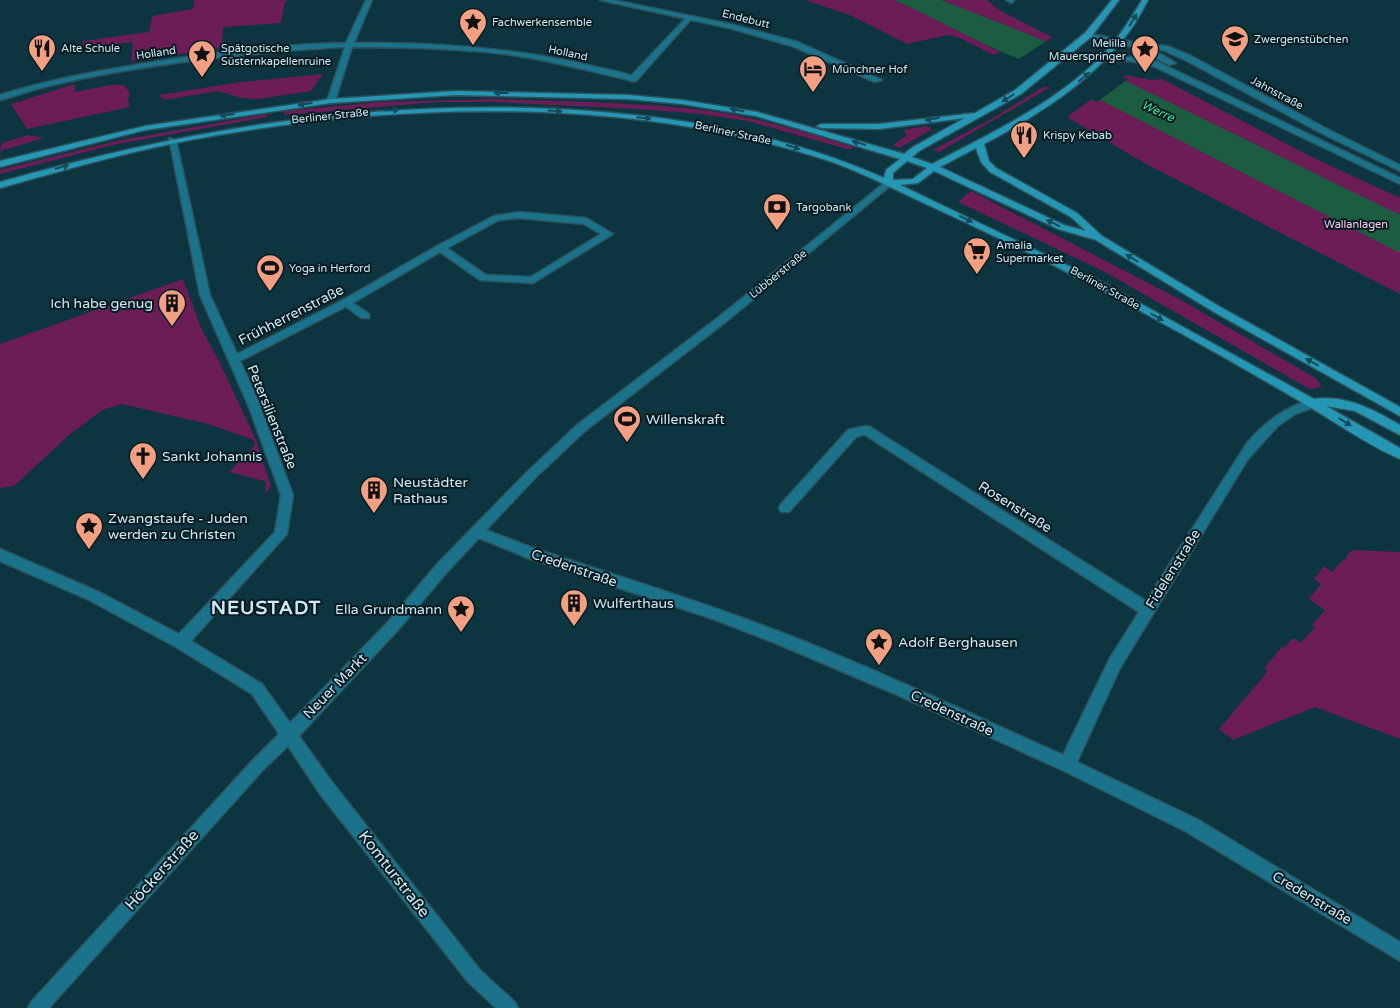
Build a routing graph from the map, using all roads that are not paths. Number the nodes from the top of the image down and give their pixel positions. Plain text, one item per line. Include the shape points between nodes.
1 (369, 0) edge
2 (603, 0) edge
3 (1116, 0) edge
4 (1145, 0) edge
5 (689, 18) junction
6 (1088, 36) junction
7 (1119, 41) junction
8 (349, 45) junction
9 (1140, 46) junction
10 (1105, 59) junction
11 (878, 80) dead end
12 (0, 98) edge
13 (331, 101) junction
14 (1247, 107) junction
15 (981, 114) junction
16 (784, 121) junction
17 (172, 140) junction
18 (979, 142) junction
19 (906, 158) junction
20 (0, 164) edge
21 (933, 167) junction
22 (1400, 168) edge
23 (1400, 181) edge
24 (888, 183) junction
25 (0, 185) edge
26 (1099, 238) junction
27 (440, 248) junction
28 (348, 302) junction
29 (365, 316) dead end
30 (233, 360) junction
31 (1313, 403) junction
32 (1400, 412) edge
33 (1400, 430) edge
34 (1400, 454) edge
35 (785, 508) dead end
36 (477, 532) junction
37 (0, 555) edge
38 (1147, 609) junction
39 (181, 642) junction
40 (288, 733) junction
41 (1067, 765) junction
42 (1400, 952) edge
43 (37, 1008) edge
44 (509, 1008) edge

1 - 8 street
2 - 5 street, Endebutt
3 - 6 main road, Lübberstraße
7 -> 4 main road
5 - 8 street, Holland via 633,79 558,61 494,52
5 - 11 street, Endebutt via 796,44
6 - 7 street, Jahnstraße
6 -> 15 main road, Lübberstraße via 1034,79
7 - 9 street, Jahnstraße
7 - 10 main road
8 - 12 street, Holland via 217,55 147,65 63,81
8 - 13 street
9 - 14 street, Jahnstraße
9 - 22 street, Jahnstraße via 1164,48 1188,58
10 - 14 street, Jahnstraße via 1155,64
18 -> 10 main road via 1062,94
16 -> 13 main road, Berliner Straße via 682,102 550,94 456,93
13 -> 20 main road, Berliner Straße via 145,128
14 - 23 street, Jahnstraße
15 -> 16 main road via 890,126 834,128
15 - 19 main road, Lübberstraße
19 -> 16 main road, Berliner Straße
17 -> 24 main road, Berliner Straße via 350,113 420,109 537,110 678,122 731,130 828,157
25 -> 17 main road, Berliner Straße
17 - 30 street, Petersilienstraße via 205,295
18 - 21 main road
18 - 26 main road, Berliner Straße via 985,162 993,170 1074,215
19 - 21 main road, Berliner Straße
19 - 24 main road, Lübberstraße via 889,172
21 - 24 main road via 916,181
26 -> 21 main road, Berliner Straße via 1061,227
24 -> 31 main road, Berliner Straße via 1062,265
24 - 36 street, Lübberstraße via 724,318 581,428
32 -> 26 main road, Berliner Straße via 1218,310
27 - 27 street, Frühherrenstraße via 484,278 533,280 608,234 586,221 519,215 498,218
27 - 28 street, Frühherrenstraße
28 - 29 street
28 - 30 street, Frühherrenstraße
30 - 39 street, Petersilienstraße via 255,407 287,495 281,534
31 - 33 main road via 1328,400 1352,404
31 -> 34 main road, Berliner Straße
31 - 38 street, Fidelenstraße via 1298,407 1266,428 1224,487
35 - 38 street, Rosenstraße via 852,433 866,430
36 - 40 street, Neuer Markt via 328,695
36 - 41 street, Credenstraße via 780,638
37 - 39 street via 94,596
38 - 41 street, Fidelenstraße via 1115,663
39 - 40 street via 257,688
40 - 43 street, Höckerstraße
40 - 44 street, Komturstraße via 326,788 474,976
41 - 42 street, Credenstraße via 1192,825

